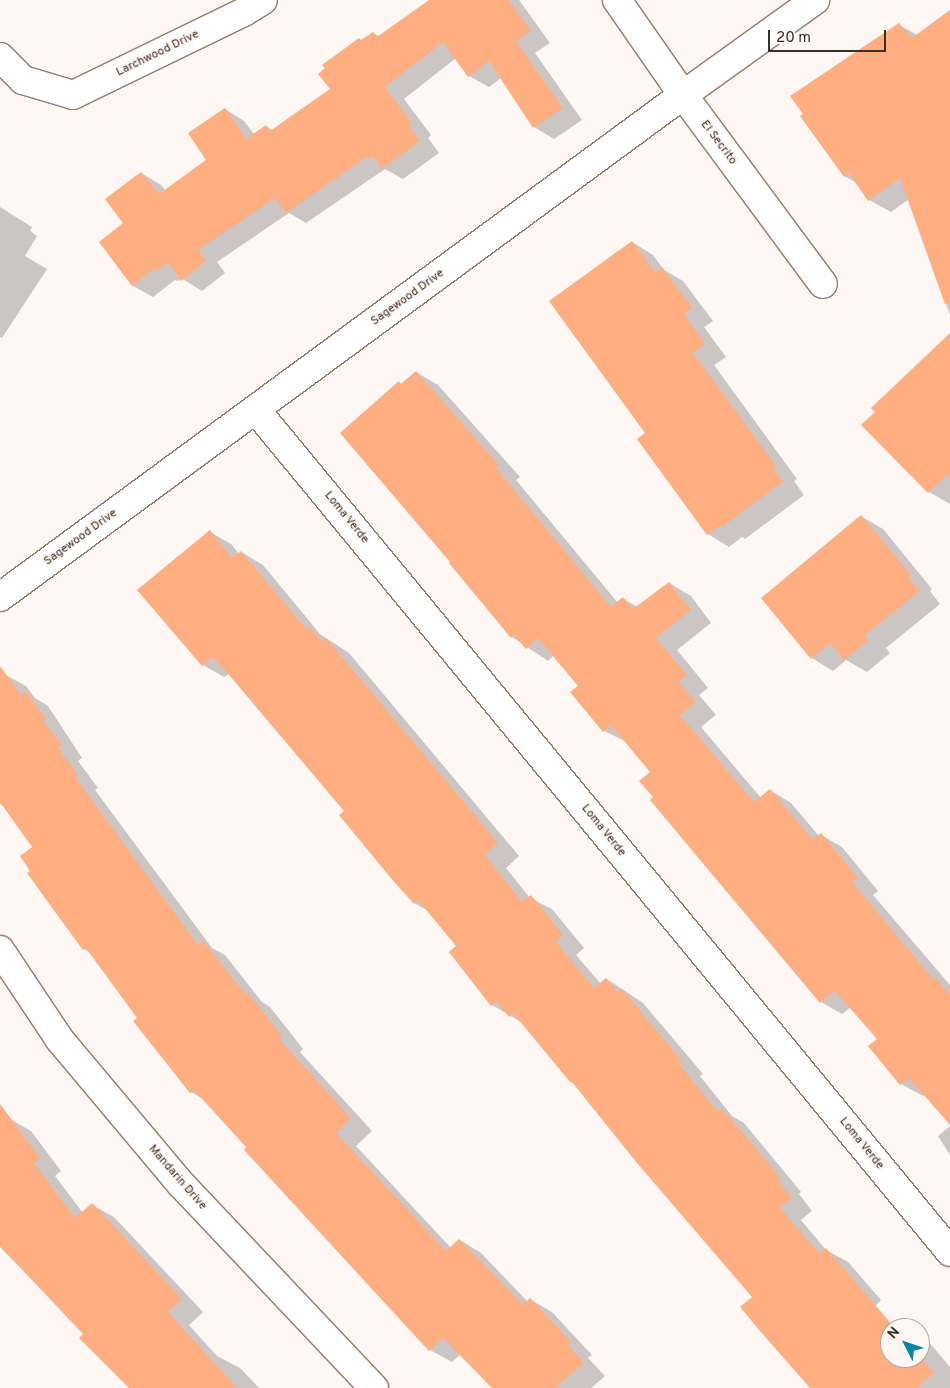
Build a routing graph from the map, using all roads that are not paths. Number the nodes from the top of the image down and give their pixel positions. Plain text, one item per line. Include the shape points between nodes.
1 (263, 0) edge
2 (617, 0) edge
3 (815, 0) edge
4 (0, 57) edge
5 (682, 95) junction
6 (823, 284) dead end
7 (256, 410) junction
8 (0, 597) edge
9 (0, 950) edge
10 (950, 1252) edge
11 (374, 1388) edge

1 - 4 street, Larchwood Drive via 73,95 23,80
2 - 5 street, El Secrito
3 - 5 street, Sagewood Drive
5 - 6 street, El Secrito
5 - 7 street, Sagewood Drive
7 - 8 street, Sagewood Drive
7 - 10 street, Loma Verde
9 - 11 street, Mandarin Drive via 60,1040 181,1184

